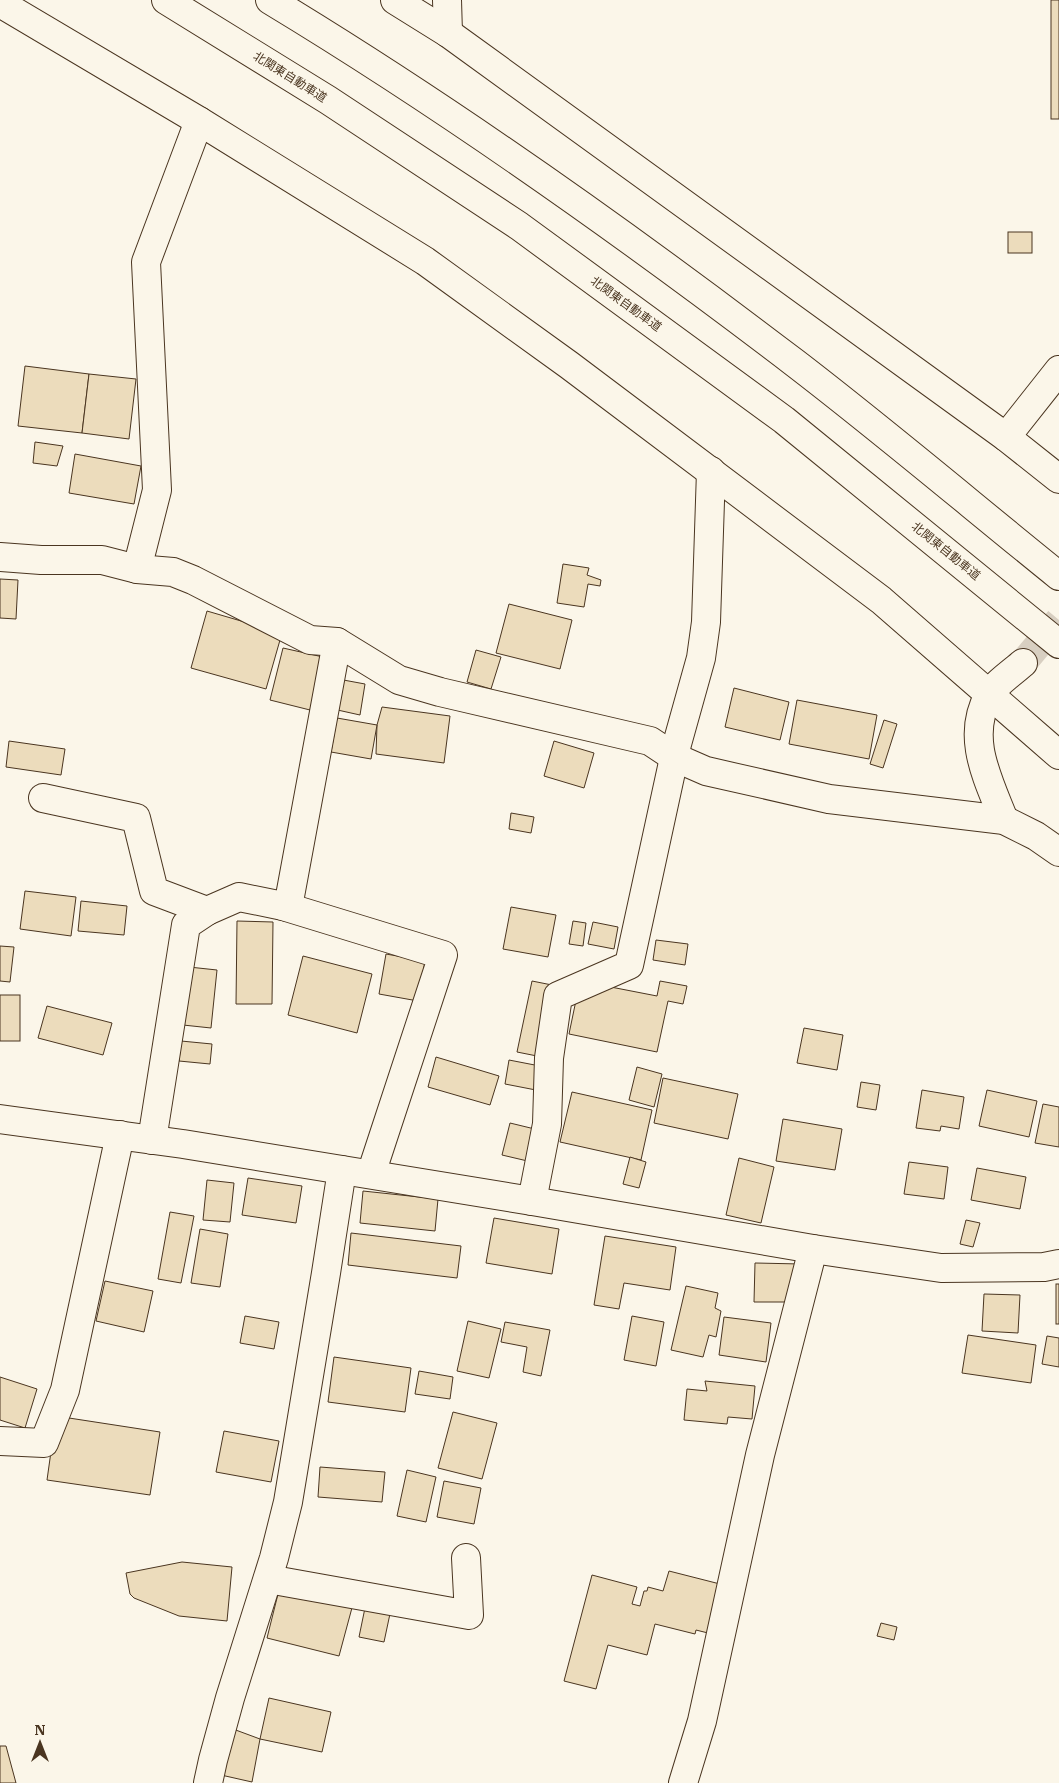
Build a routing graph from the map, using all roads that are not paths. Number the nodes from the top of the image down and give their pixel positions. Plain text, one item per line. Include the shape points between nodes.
1 (166, 0) edge
2 (270, 0) edge
3 (395, 0) edge
4 (447, 0) edge
5 (0, 3) edge
6 (448, 33) junction
7 (199, 121) junction
8 (1059, 370) edge
9 (1006, 437) junction
10 (711, 471) junction
11 (1059, 479) edge
12 (0, 557) edge
13 (137, 569) junction
14 (1059, 576) edge
15 (338, 642) junction
16 (1059, 644) edge
17 (1023, 663) tunnel mouth
18 (990, 693) junction
19 (1059, 755) edge
20 (674, 757) junction
21 (42, 798) dead end
22 (1004, 820) junction
23 (1059, 852) edge
24 (283, 906) junction
25 (207, 911) junction
26 (0, 1119) edge
27 (120, 1135) junction
28 (152, 1140) junction
29 (342, 1170) junction
30 (371, 1174) junction
31 (532, 1201) junction
32 (813, 1249) junction
33 (1059, 1264) edge
34 (0, 1441) edge
35 (466, 1558) dead end
36 (268, 1579) junction
37 (208, 1783) edge
38 (683, 1783) edge

1 - 16 main road, 北関東自動車道 via 328,100 519,226 784,420
2 - 14 main road via 354,51 549,181 796,364
3 - 6 main road
4 - 6 main road
5 - 7 main road
6 - 9 main road
7 - 10 main road via 425,261
7 - 13 main road via 146,262 157,490
8 - 9 main road
9 - 11 main road
10 - 18 main road via 881,600
10 - 20 main road via 706,622 701,658
12 - 13 main road via 102,560
13 - 15 main road via 173,572 310,640
15 - 20 main road via 399,680 650,741
15 - 24 main road via 288,908
17 - 18 main road
18 - 19 main road
18 - 22 main road via 979,721 981,760
20 - 22 main road via 706,771 829,799
20 - 31 main road via 629,964 558,996 550,1058 547,1124
21 - 25 main road via 136,818 154,891
22 - 23 main road
24 - 25 main road via 239,897
24 - 30 main road via 443,955
25 - 28 main road via 186,925
26 - 27 main road
27 - 28 main road
27 - 34 main road via 62,1399 44,1443
28 - 29 main road
29 - 30 main road
29 - 36 main road via 288,1502
30 - 31 main road
31 - 32 main road
32 - 33 main road via 941,1268
32 - 38 main road via 760,1456 702,1721
35 - 36 main road via 469,1614
36 - 37 main road via 230,1698

